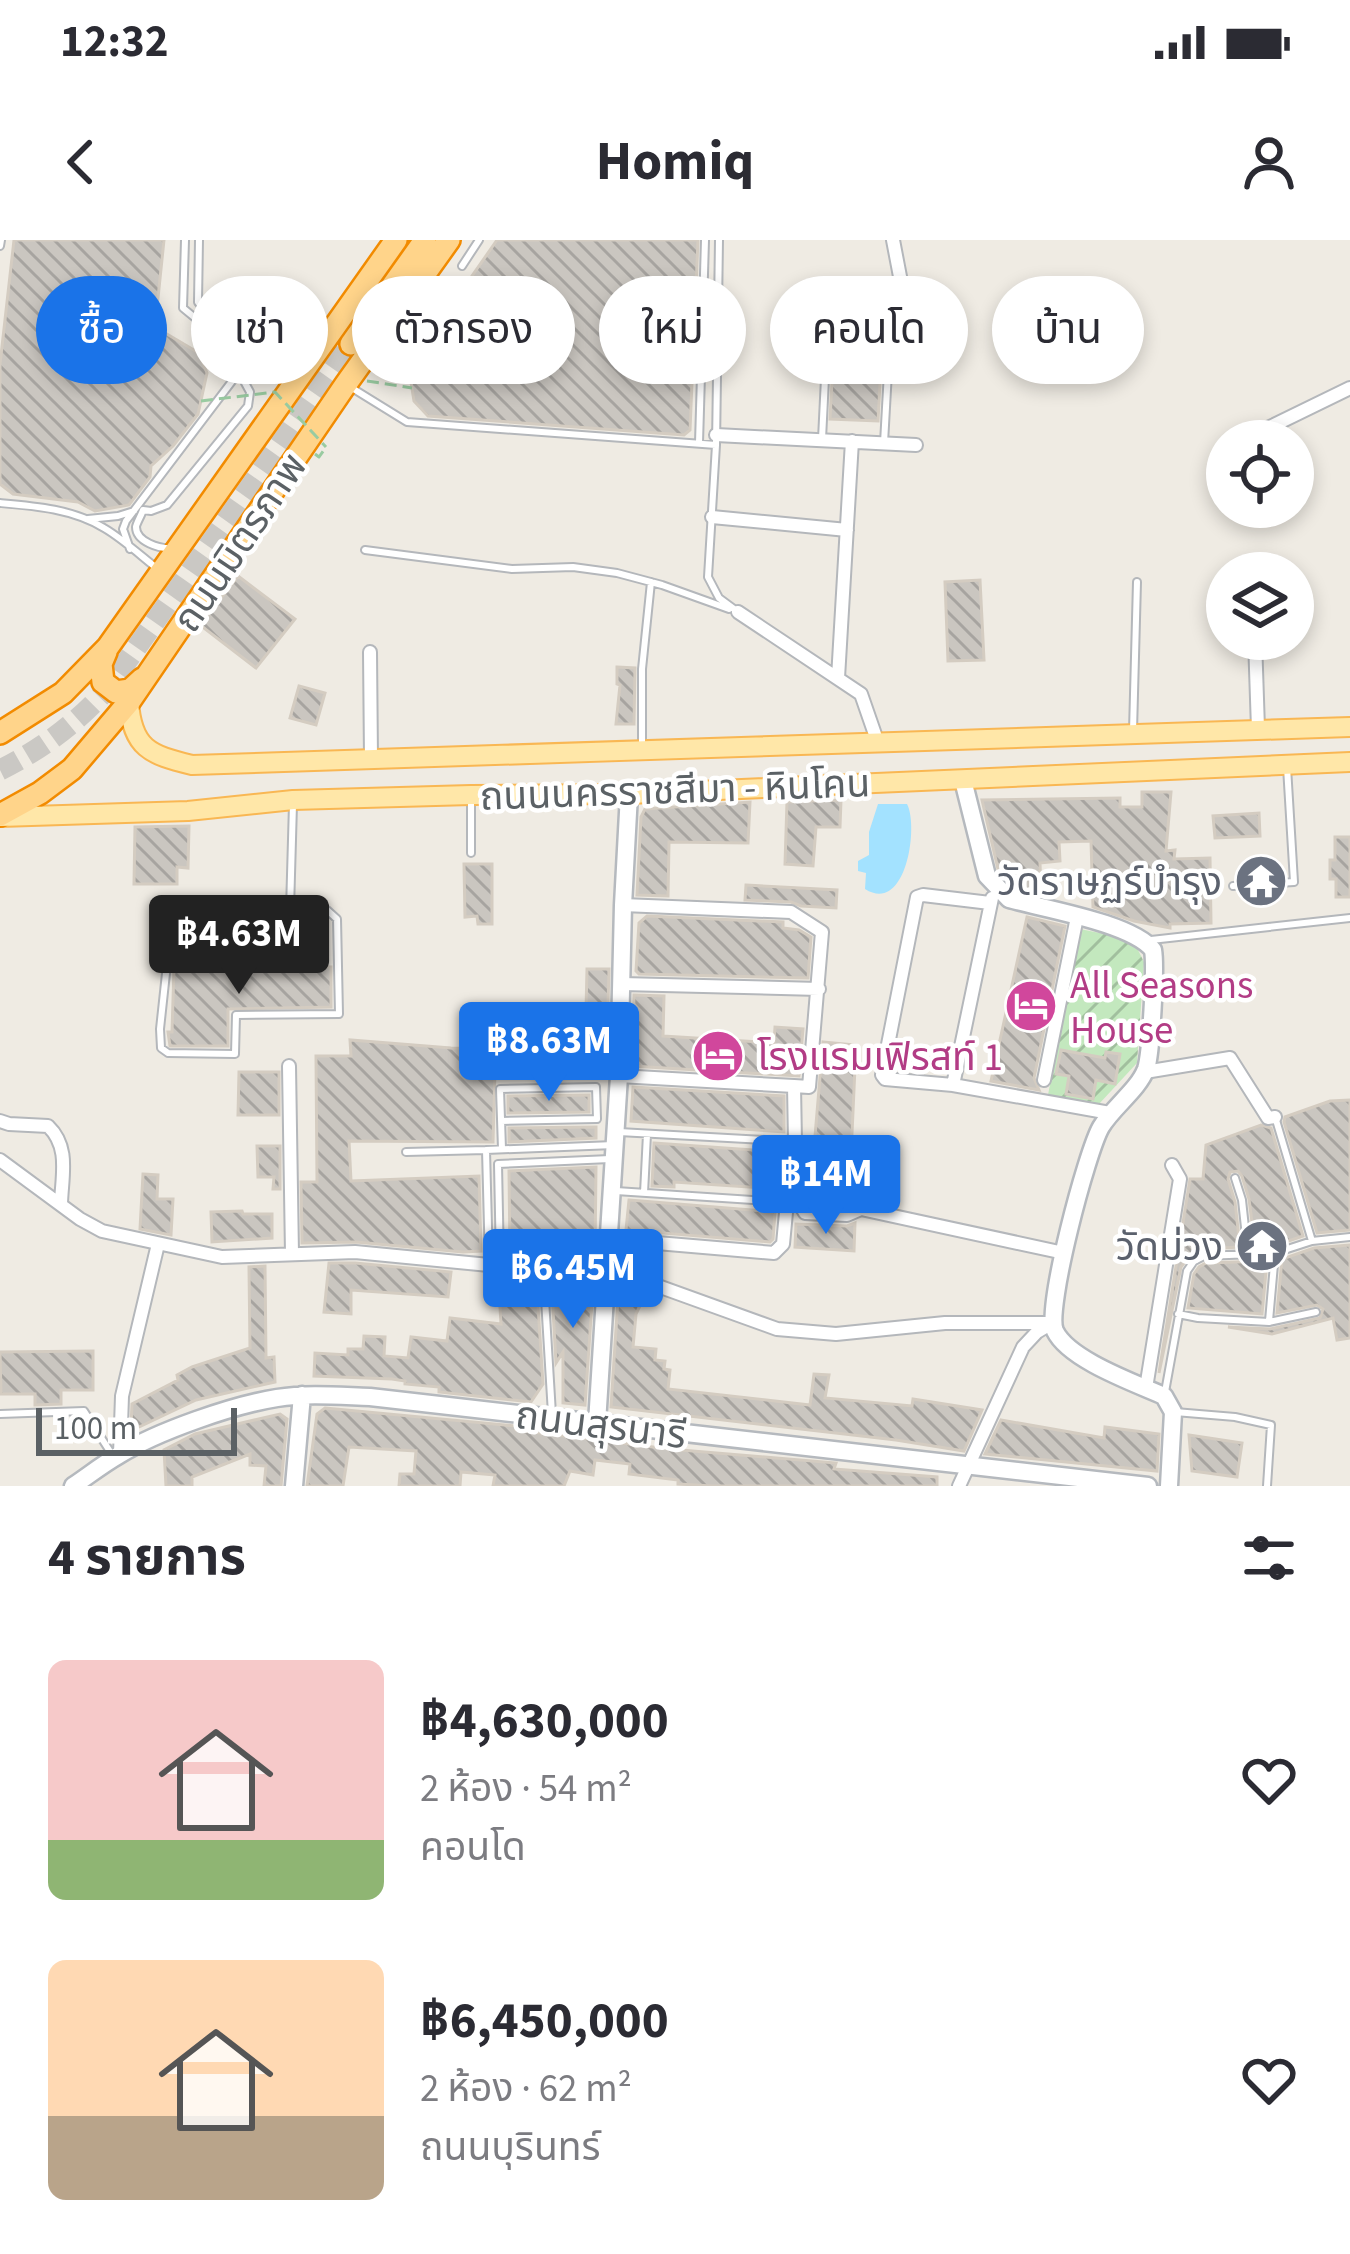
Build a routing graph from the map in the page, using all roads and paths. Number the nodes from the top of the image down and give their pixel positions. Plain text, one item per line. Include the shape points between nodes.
1 (185, 240) edge
2 (199, 240) edge
3 (396, 240) edge
4 (424, 240) edge
5 (449, 240) edge
6 (479, 240) edge
7 (705, 240) edge
8 (719, 240) edge
9 (892, 240) edge
10 (462, 266) dead end
11 (198, 276) edge
12 (900, 276) edge
13 (191, 315) edge
14 (328, 339) edge
15 (341, 339) junction
16 (328, 352) tunnel mouth
17 (230, 384) edge
18 (296, 384) edge
19 (346, 384) junction
20 (246, 385) edge
21 (1350, 388) edge
22 (201, 401) dead end
23 (1284, 420) edge
24 (822, 439) junction
25 (716, 440) junction
26 (853, 441) junction
27 (699, 443) junction
28 (884, 443) junction
29 (916, 445) dead end
30 (319, 457) dead end
31 (0, 502) edge
32 (140, 510) junction
33 (712, 517) junction
34 (87, 519) junction
35 (847, 530) junction
36 (178, 548) junction
37 (130, 549) junction
38 (365, 550) dead end
39 (161, 572) junction
40 (651, 581) junction
41 (1137, 582) dead end
42 (738, 612) junction
43 (108, 647) junction
44 (370, 652) dead end
45 (1256, 660) edge
46 (151, 671) junction
47 (838, 678) junction
48 (129, 702) junction
49 (1350, 727) edge
50 (1258, 729) junction
51 (0, 733) edge
52 (1133, 734) junction
53 (878, 743) junction
54 (636, 752) junction
55 (371, 758) junction
56 (1350, 762) edge
57 (1287, 764) junction
58 (963, 780) junction
59 (629, 794) junction
60 (471, 795) junction
61 (293, 800) junction
62 (0, 816) edge
63 (471, 853) dead end
64 (1233, 886) dead end
65 (993, 896) junction
66 (623, 905) junction
67 (290, 910) junction
68 (1077, 917) junction
69 (1350, 917) edge
70 (1145, 940) junction
71 (622, 984) junction
72 (819, 989) junction
73 (289, 1066) dead end
74 (1145, 1072) junction
75 (619, 1076) junction
76 (1044, 1080) dead end
77 (953, 1085) junction
78 (794, 1086) junction
79 (1110, 1113) junction
80 (1275, 1117) joint
81 (0, 1120) edge
82 (501, 1121) junction
83 (647, 1134) junction
84 (795, 1142) junction
85 (615, 1146) junction
86 (502, 1149) junction
87 (486, 1150) junction
88 (406, 1151) dead end
89 (0, 1160) edge
90 (1172, 1165) dead end
91 (1235, 1178) dead end
92 (612, 1191) junction
93 (644, 1193) junction
94 (793, 1202) junction
95 (61, 1203) junction
96 (1350, 1237) edge
97 (610, 1239) junction
98 (1312, 1241) junction
99 (158, 1244) junction
100 (1064, 1253) junction
101 (1275, 1253) junction
102 (292, 1254) junction
103 (1247, 1255) junction
104 (543, 1263) junction
105 (494, 1264) junction
106 (608, 1265) junction
107 (1316, 1312) dead end
108 (1178, 1314) junction
109 (1269, 1322) junction
110 (1052, 1323) junction
111 (302, 1395) junction
112 (1161, 1399) junction
113 (0, 1414) edge
114 (553, 1418) junction
115 (597, 1423) junction
116 (118, 1456) junction
117 (968, 1466) junction
118 (73, 1486) edge
119 (294, 1486) edge
120 (959, 1486) edge
121 (1148, 1486) edge
122 (1169, 1486) edge
123 (1267, 1486) edge

1 - 13 lane via 183,308
2 - 11 lane
3 - 15 highway, ถนนมิตรภาพ
4 - 15 highway
5 - 19 highway, ถนนมิตรภาพ
6 - 10 lane
7 - 27 lane
8 - 25 lane
9 - 12 street
14 - 15 lane
15 - 16 highway, ถนนมิตรภาพ
17 - 32 lane
18 - 36 highway, ถนนมิตรภาพ
19 - 27 lane via 407,422
19 - 46 highway, ถนนมิตรภาพ
20 - 32 lane via 248,406 167,505
21 - 23 street
22 - 30 path, bridge via 275,392 326,447
24 - 25 street
24 - 26 street
24 - 28 lane via 830,297 892,300
25 - 27 lane
25 - 33 lane
26 - 28 street
26 - 35 street
28 - 29 street
31 - 34 lane
32 - 34 lane
32 - 36 lane via 140,536
32 - 37 lane via 123,529
33 - 35 street
33 - 42 lane via 708,577
34 - 37 lane
35 - 47 street
36 - 39 highway, ถนนมิตรภาพ
37 - 39 lane
38 - 40 lane
39 - 43 highway, ถนนมิตรภาพ
40 - 42 lane
40 - 54 lane
41 - 52 lane
42 - 47 street
43 - 46 highway via 100,675 116,692
43 - 51 highway, ถนนมิตรภาพ via 63,693
44 - 55 street
45 - 50 street
46 - 48 highway, ถนนมิตรภาพ
47 - 53 street via 861,694
48 - 55 main road, ถนนนครราชสีมา - หินโคน via 140,742 161,758 192,765
48 - 62 highway, ถนนมิตรภาพ via 72,769
49 - 50 main road, ถนนนครราชสีมา - หินโคน
50 - 52 main road, ถนนนครราชสีมา - หินโคน
52 - 53 main road, ถนนนครราชสีมา - หินโคน
53 - 54 main road, ถนนนครราชสีมา - หินโคน
54 - 55 main road, ถนนนครราชสีมา - หินโคน
54 - 59 main road
56 - 57 main road, ถนนนครราชสีมา - หินโคน
57 - 58 main road, ถนนนครราชสีมา - หินโคน
57 - 64 lane via 1294,882
58 - 59 main road, ถนนนครราชสีมา - หินโคน
58 - 65 street
59 - 60 main road, ถนนนครราชสีมา - หินโคน
59 - 66 street
60 - 61 main road, ถนนนครราชสีมา - หินโคน
60 - 63 lane
61 - 62 main road, ถนนนครราชสีมา - หินโคน
61 - 67 lane
65 - 68 street
65 - 77 street
65 - 77 street via 917,897 882,1075
66 - 71 street
66 - 72 street via 791,912 822,932
67 - 67 lane via 238,910 227,958 167,964 161,1048 235,1054 236,1015 338,1014 337,919 327,910
68 - 70 street
68 - 76 street
69 - 70 lane
70 - 74 street via 1154,958
71 - 72 street
71 - 75 street
72 - 78 street via 809,1088
73 - 102 street
74 - 79 street
74 - 80 street via 1231,1058 1268,1118
75 - 78 street
75 - 85 street
77 - 79 street
78 - 84 street
79 - 100 street via 1091,1148
80 - 98 lane
81 - 95 street via 55,1133 64,1150
82 - 82 lane via 500,1089 596,1087 597,1119
82 - 86 lane
83 - 84 lane
83 - 85 lane
83 - 93 lane
84 - 94 lane
85 - 86 lane
85 - 92 street
85 - 105 lane via 498,1163
86 - 87 lane
87 - 88 lane
87 - 105 lane
89 - 95 street
90 - 112 street via 1180,1179
91 - 103 lane
92 - 93 lane
92 - 97 street
93 - 94 lane
94 - 97 street via 774,1253
94 - 100 street via 805,1213 861,1210
95 - 99 street via 102,1231
96 - 98 lane
97 - 106 street
98 - 101 lane
99 - 102 street via 222,1257
99 - 116 street via 122,1396
100 - 110 street
101 - 103 lane
101 - 109 lane
102 - 105 street
103 - 108 lane via 1194,1261
104 - 105 street
104 - 106 street
104 - 114 lane
106 - 110 street via 777,1329 836,1334
106 - 115 street
107 - 109 lane
108 - 109 lane
108 - 112 lane
110 - 112 street via 1071,1349
110 - 117 street via 1023,1347
111 - 114 street, ถนนสุรนารี
111 - 116 street, ถนนสุรนารี via 186,1424
111 - 119 street
112 - 122 street
112 - 123 lane via 1271,1425
113 - 116 lane via 84,1411
114 - 115 street, ถนนสุรนารี
115 - 117 street, ถนนสุรนารี
116 - 118 street, ถนนสุรนารี
117 - 120 street
117 - 121 street, ถนนสุรนารี

